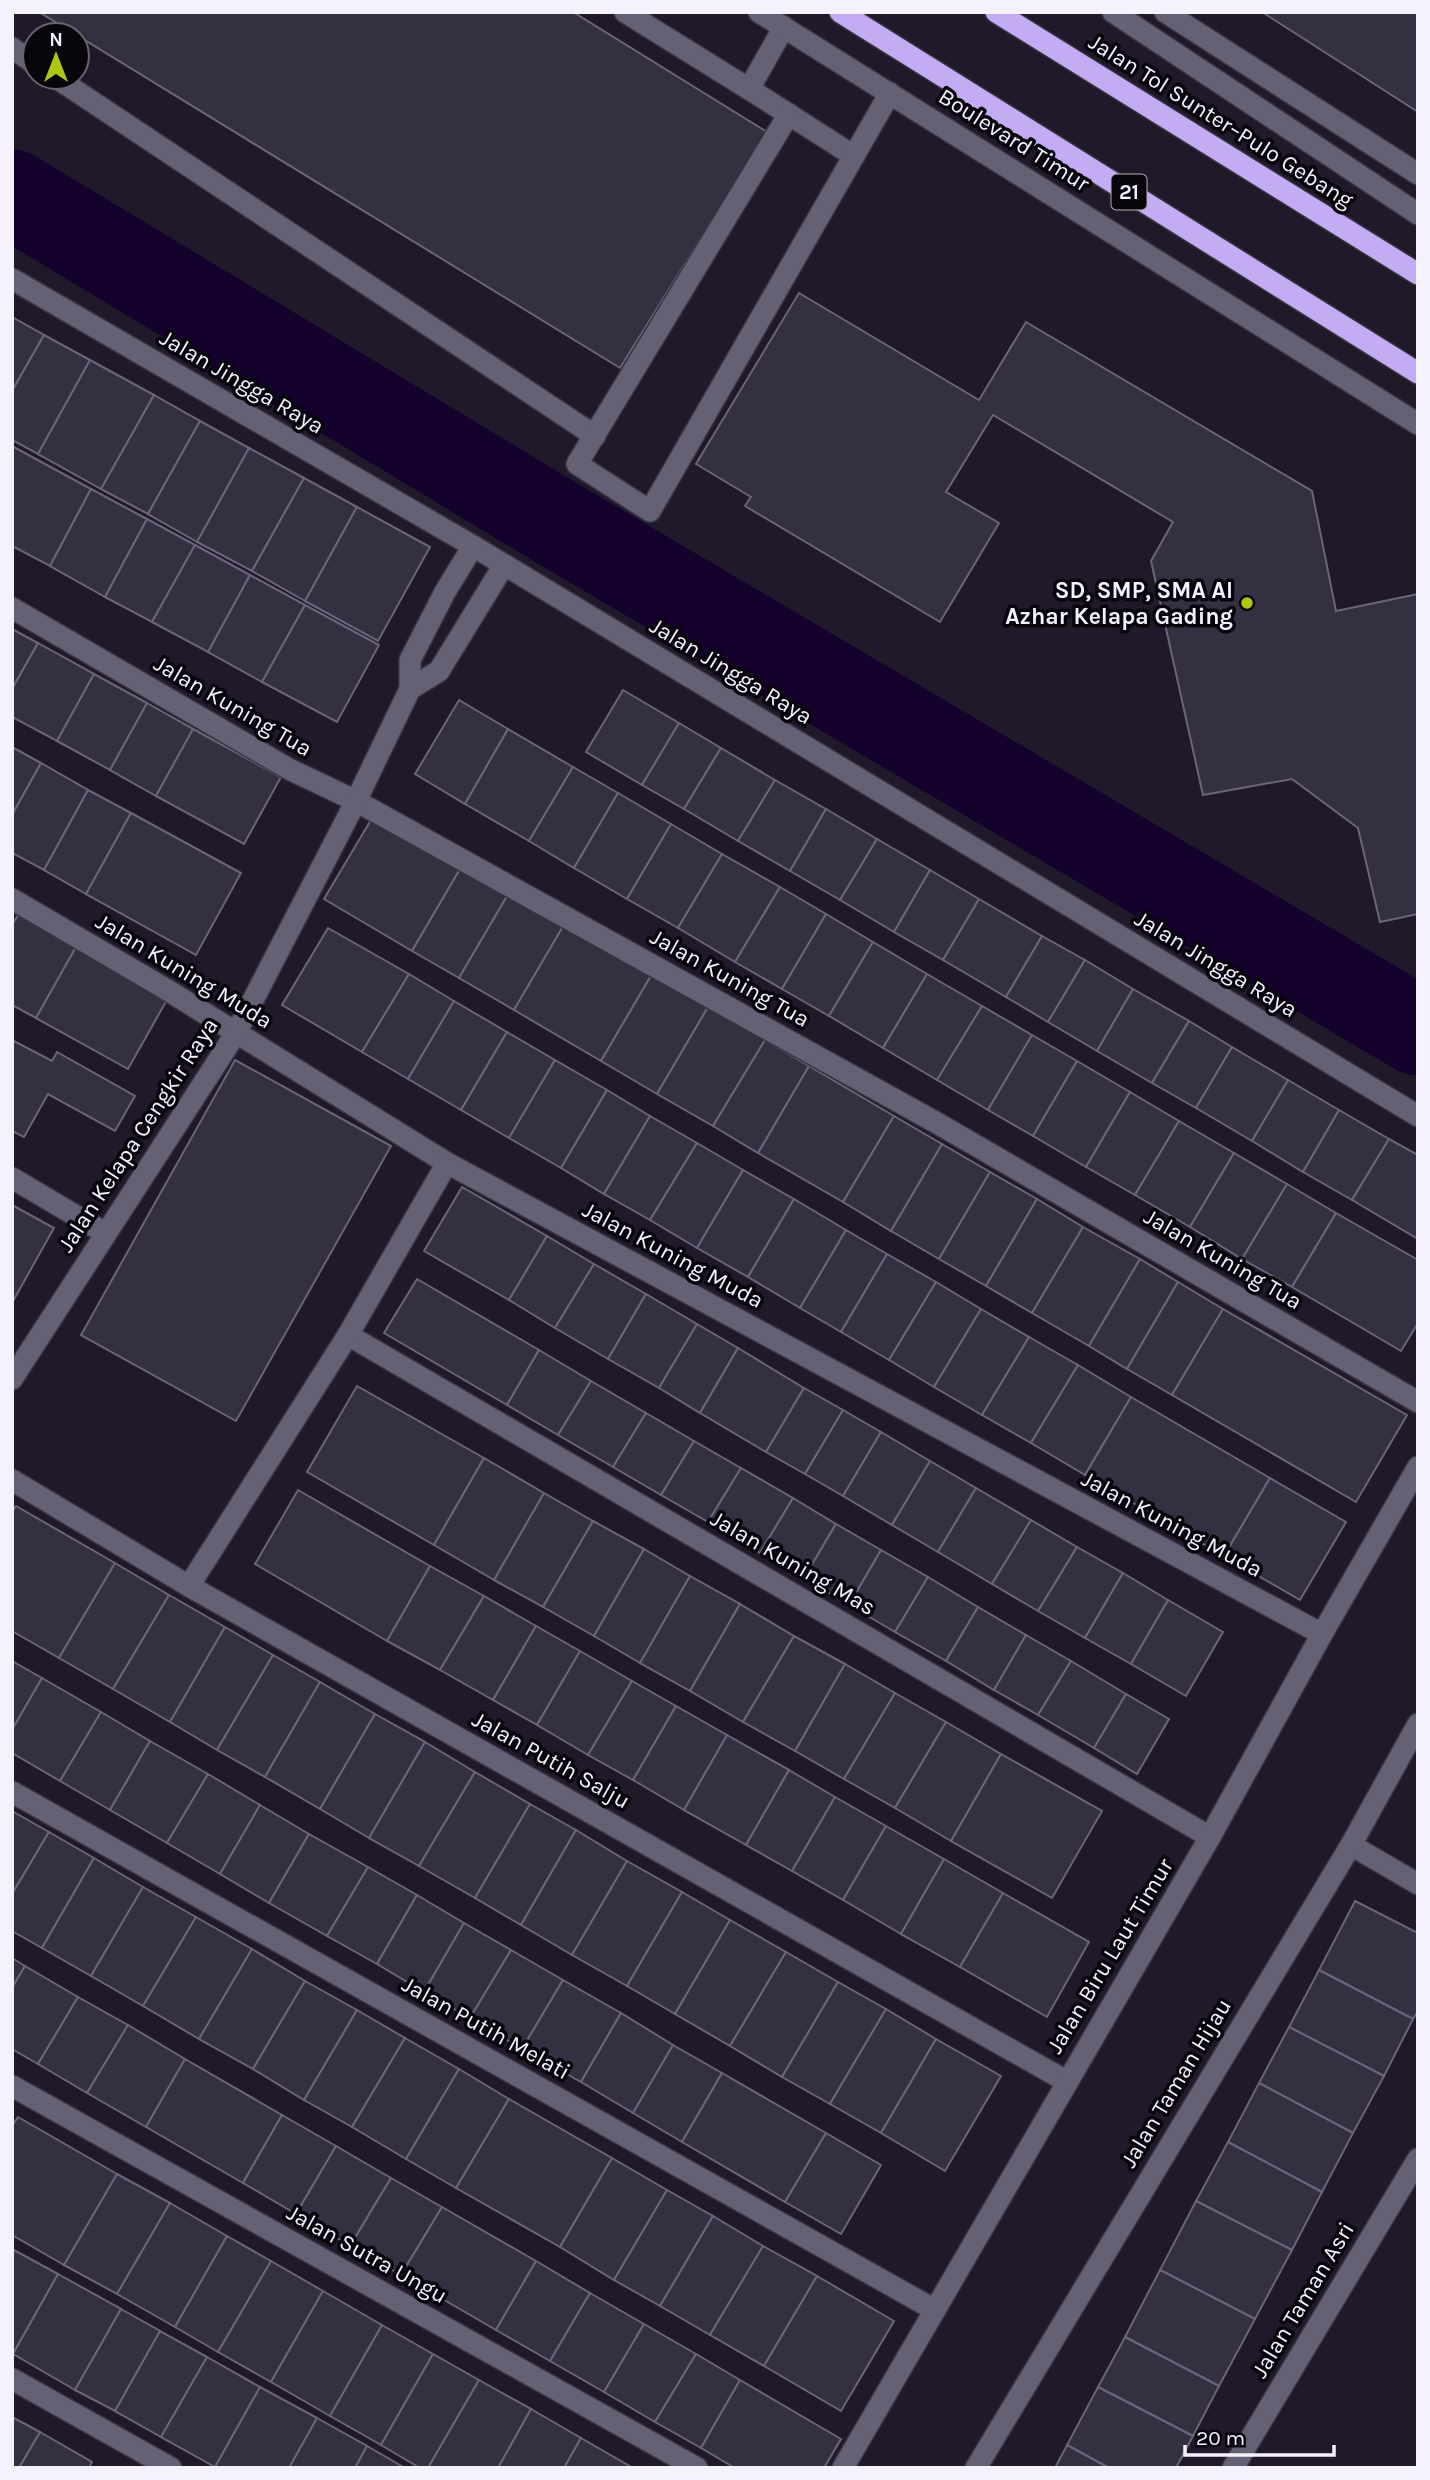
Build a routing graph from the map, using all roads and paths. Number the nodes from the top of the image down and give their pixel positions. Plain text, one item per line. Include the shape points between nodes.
1 (625, 12) edge
2 (759, 12) edge
3 (840, 12) edge
4 (996, 12) edge
5 (1113, 12) edge
6 (1165, 12) edge
7 (784, 27) junction
8 (749, 89) junction
9 (76, 91) edge
10 (890, 93) junction
11 (789, 114) junction
12 (853, 156) junction
13 (1418, 174) edge
14 (1418, 214) edge
15 (1418, 274) edge
16 (12, 279) edge
17 (1418, 373) edge
18 (1418, 424) edge
19 (595, 436) junction
20 (473, 547) junction
21 (504, 565) junction
22 (12, 608) edge
23 (410, 689) junction
24 (356, 801) junction
25 (12, 900) edge
26 (236, 1033) junction
27 (1418, 1116) edge
28 (447, 1163) junction
29 (12, 1178) edge
30 (105, 1233) junction
31 (348, 1335) junction
32 (12, 1379) edge
33 (1418, 1402) edge
34 (1418, 1467) edge
35 (12, 1480) edge
36 (189, 1586) junction
37 (1322, 1634) junction
38 (1418, 1724) edge
39 (12, 1792) edge
40 (1210, 1837) junction
41 (1351, 1845) junction
42 (1418, 1884) edge
43 (1066, 2081) junction
44 (12, 2086) edge
45 (1418, 2159) edge
46 (935, 2310) junction
47 (12, 2379) edge
48 (171, 2468) edge
49 (697, 2468) edge
50 (843, 2468) edge
51 (976, 2468) edge
52 (1233, 2468) edge

1 - 8 street
2 - 7 street, Boulevard Timur
3 - 17 highway, 21
4 - 15 highway, Jalan Tol Sunter–Pulo Gebang
5 - 14 street
6 - 13 street
7 - 8 street
7 - 10 street, Boulevard Timur
8 - 11 street
9 - 19 street
10 - 12 street
10 - 18 street, Boulevard Timur
11 - 12 street
11 - 19 street
12 - 19 street via 650,511 577,464
16 - 20 street, Jalan Jingga Raya
20 - 21 street, Jalan Jingga Raya
20 - 23 street, Jalan Kelapa Cengkir Raya via 410,660
21 - 23 street via 439,671
21 - 27 street, Jalan Jingga Raya
22 - 24 street, Jalan Kuning Tua via 289,769
23 - 24 street, Jalan Kelapa Cengkir Raya
24 - 26 street, Jalan Kelapa Cengkir Raya
24 - 33 street, Jalan Kuning Tua via 949,1130
25 - 26 street, Jalan Kuning Muda
26 - 28 street, Jalan Kuning Muda
26 - 30 street, Jalan Kelapa Cengkir Raya
28 - 31 street
28 - 37 street, Jalan Kuning Muda
29 - 30 street
30 - 32 street, Jalan Kelapa Cengkir Raya
31 - 36 street
31 - 40 street, Jalan Kuning Mas
34 - 37 street, Jalan Biru Laut Timur
35 - 36 street, Jalan Putih Salju
36 - 43 street, Jalan Putih Salju
37 - 40 street, Jalan Biru Laut Timur
38 - 41 street, Jalan Taman Hijau
39 - 46 street, Jalan Putih Melati
40 - 43 street, Jalan Biru Laut Timur
41 - 42 street
41 - 51 street, Jalan Taman Hijau
43 - 46 street, Jalan Biru Laut Timur
44 - 49 street, Jalan Sutra Ungu
45 - 52 street, Jalan Taman Asri
46 - 50 street, Jalan Biru Laut Timur
47 - 48 street

